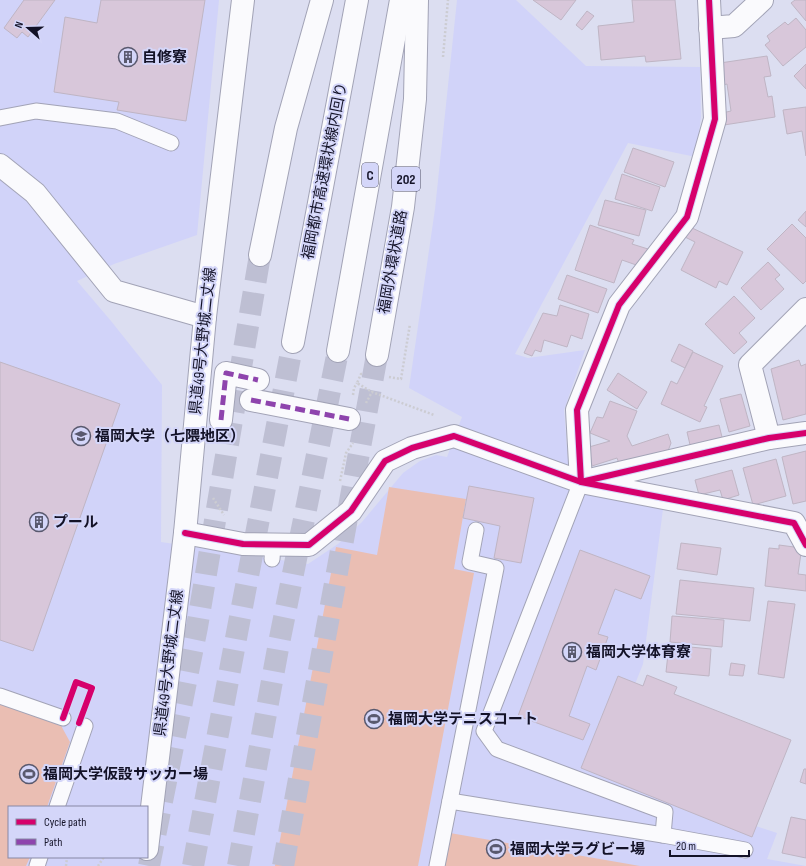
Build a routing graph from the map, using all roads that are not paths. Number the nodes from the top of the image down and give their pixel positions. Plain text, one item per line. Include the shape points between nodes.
1 (243, 0) edge
2 (322, 0) edge
3 (357, 0) edge
4 (401, 0) edge
5 (417, 0) edge
6 (709, 0) edge
7 (762, 0) edge
8 (710, 28) junction
9 (0, 118) edge
10 (171, 143) dead end
11 (0, 165) edge
12 (260, 255) tunnel mouth
13 (806, 309) edge
14 (205, 317) junction
15 (293, 342) tunnel mouth
16 (338, 351) tunnel mouth
17 (377, 355) tunnel mouth
18 (349, 419) dead end
19 (221, 420) dead end
20 (806, 433) edge
21 (769, 438) junction
22 (581, 482) junction
23 (476, 530) dead end
24 (185, 533) junction
25 (806, 545) edge
26 (0, 696) edge
27 (63, 718) dead end
28 (85, 726) dead end
29 (450, 801) junction
30 (57, 806) edge
31 (663, 835) junction
32 (148, 841) edge
33 (745, 850) dead end
34 (437, 866) edge

1 - 14 main road, 県道49号大野城二丈線
2 - 12 main road via 286,128
3 - 15 main road, 福岡都市高速環状線内回り
4 - 16 main road, C
5 - 17 main road, 福岡外環状道路 / 202 via 415,99 404,200
6 - 8 main road
7 - 8 main road via 734,26
8 - 22 main road via 715,119 688,217 619,305 579,403 577,410
9 - 10 lane via 36,111 117,121
11 - 14 main road via 35,194 114,291
13 - 21 main road via 750,365
14 - 24 main road, 県道49号大野城二丈線
18 - 19 main road via 254,390 226,373
20 - 21 main road
21 - 22 main road
22 - 24 main road via 454,436 412,448 385,461 351,511 308,545 272,551
22 - 25 main road via 794,523
22 - 31 lane via 484,731 497,749 665,812
23 - 29 lane via 470,562 496,568
24 - 32 main road, 県道49号大野城二丈線
26 - 27 lane
28 - 30 lane
29 - 31 lane
29 - 34 lane
31 - 33 lane

